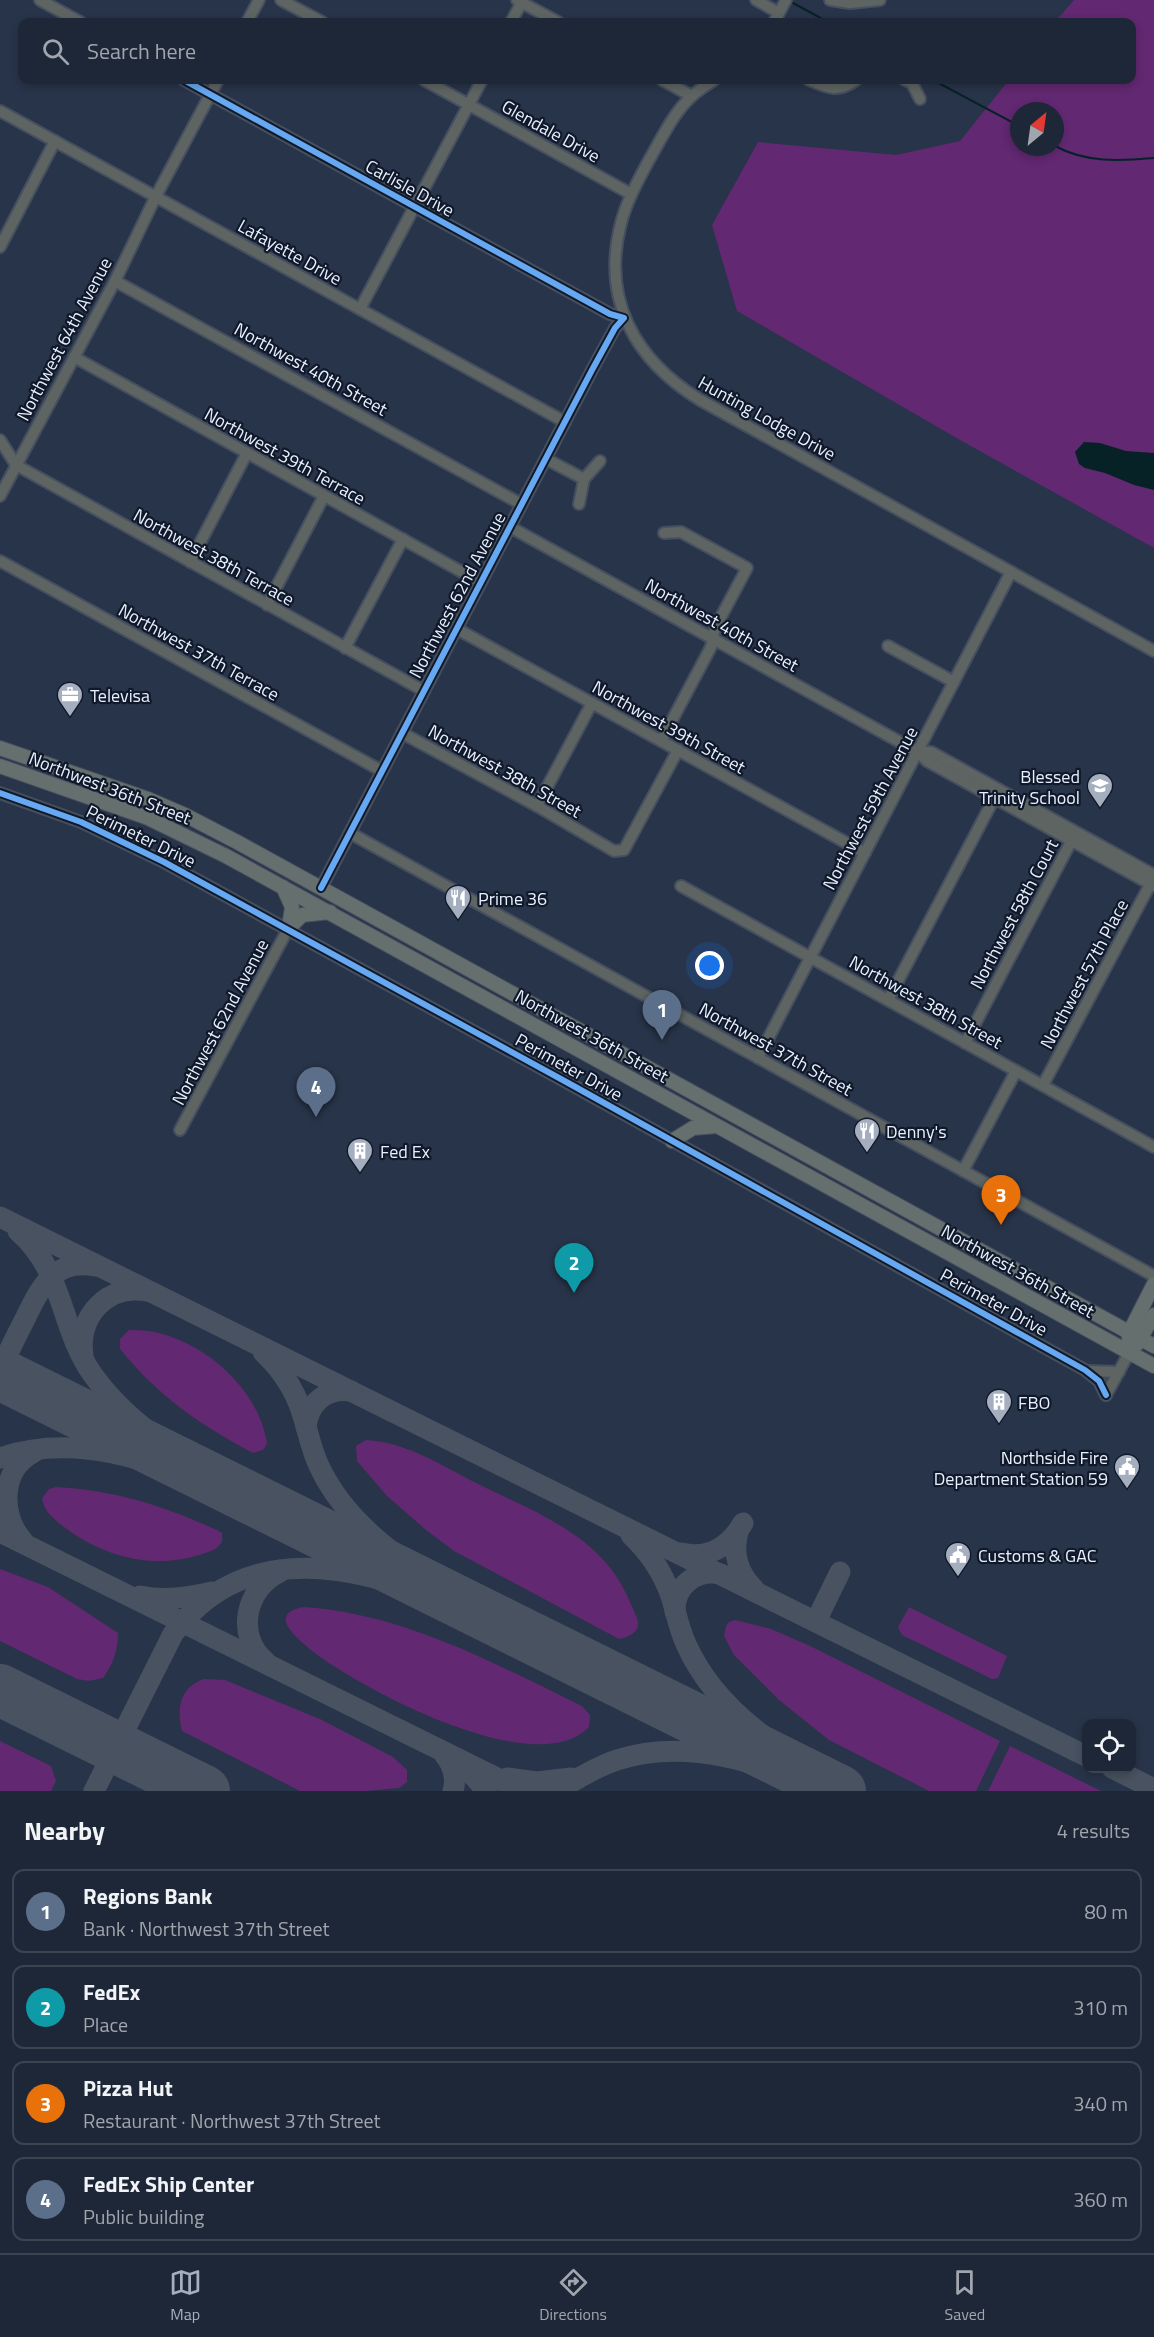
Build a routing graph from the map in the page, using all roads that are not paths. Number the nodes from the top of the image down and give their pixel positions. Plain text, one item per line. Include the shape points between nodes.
1 (40, 0) edge
2 (259, 0) edge
3 (281, 0) edge
4 (756, 0) edge
5 (786, 0) edge
6 (830, 0) edge
7 (880, 0) edge
8 (521, 1) edge
9 (73, 18) edge
10 (249, 18) edge
11 (315, 18) edge
12 (514, 18) edge
13 (551, 18) edge
14 (776, 18) edge
15 (191, 84) edge
16 (216, 84) edge
17 (432, 84) edge
18 (480, 84) edge
19 (670, 84) edge
20 (708, 84) edge
21 (818, 84) edge
22 (851, 84) edge
23 (912, 84) edge
24 (210, 94) junction
25 (692, 96) junction
26 (920, 99) dead end
27 (469, 104) junction
28 (0, 111) edge
29 (55, 141) junction
30 (631, 194) junction
31 (156, 196) junction
32 (415, 208) junction
33 (0, 247) edge
34 (115, 281) junction
35 (360, 309) junction
36 (624, 318) junction
37 (74, 357) junction
38 (565, 422) junction
39 (0, 440) edge
40 (247, 453) junction
41 (546, 459) junction
42 (600, 461) dead end
43 (16, 465) junction
44 (584, 479) junction
45 (0, 496) edge
46 (324, 496) junction
47 (521, 504) junction
48 (579, 504) dead end
49 (510, 527) junction
50 (664, 533) dead end
51 (403, 539) junction
52 (0, 561) edge
53 (190, 562) junction
54 (1011, 572) junction
55 (480, 582) junction
56 (267, 605) junction
57 (457, 628) junction
58 (712, 638) junction
59 (888, 646) dead end
60 (345, 648) junction
61 (1154, 651) edge
62 (954, 682) junction
63 (424, 691) junction
64 (592, 703) junction
65 (402, 733) junction
66 (662, 741) junction
67 (0, 748) edge
68 (678, 750) junction
69 (918, 752) junction
70 (0, 766) edge
71 (382, 771) junction
72 (0, 793) edge
73 (997, 794) junction
74 (154, 802) junction
75 (537, 806) junction
76 (148, 818) junction
77 (350, 833) junction
78 (1074, 836) junction
79 (865, 853) junction
80 (1153, 881) edge
81 (284, 886) junction
82 (681, 886) dead end
83 (321, 888) junction
84 (330, 912) junction
85 (288, 929) junction
86 (810, 957) junction
87 (888, 1000) junction
88 (527, 1001) junction
89 (519, 1016) junction
90 (965, 1043) junction
91 (758, 1058) junction
92 (1016, 1071) junction
93 (1043, 1086) junction
94 (696, 1094) junction
95 (670, 1100) junction
96 (711, 1123) junction
97 (180, 1131) dead end
98 (672, 1141) junction
99 (1154, 1147) edge
100 (827, 1167) junction
101 (800, 1171) junction
102 (963, 1171) junction
103 (866, 1208) junction
104 (934, 1226) junction
105 (938, 1247) junction
106 (1154, 1276) edge
107 (1154, 1284) edge
108 (1154, 1315) edge
109 (1129, 1333) junction
110 (1148, 1343) edge
111 (1129, 1353) junction
112 (1154, 1366) edge
113 (1085, 1370) junction
114 (1119, 1371) junction

1 - 9 street
2 - 10 street
3 - 11 street
4 - 14 street
5 - 14 street
6 - 7 street
8 - 12 street
8 - 13 street
15 - 24 street, Carlisle Drive
16 - 24 street, Northwest 64th Avenue
17 - 27 street, Glendale Drive
18 - 27 street
19 - 25 street
20 - 25 street, Hunting Lodge Drive
21 - 22 street via 829,89
23 - 26 street
24 - 31 street, Northwest 64th Avenue
24 - 32 street, Carlisle Drive
25 - 30 street, Hunting Lodge Drive via 674,117
27 - 30 street, Glendale Drive
27 - 32 street
28 - 29 street, Lafayette Drive
29 - 31 street, Lafayette Drive
29 - 33 street
30 - 36 street, Hunting Lodge Drive via 616,251
31 - 34 street, Northwest 64th Avenue
31 - 35 street, Lafayette Drive
32 - 35 street
32 - 36 street, Carlisle Drive
34 - 37 street, Northwest 64th Avenue
34 - 47 street, Northwest 40th Street
35 - 38 street, Lafayette Drive
36 - 38 street, Northwest 62nd Avenue
36 - 54 street, Hunting Lodge Drive via 652,362 683,390
37 - 40 street, Northwest 39th Terrace
37 - 43 street, Northwest 64th Avenue
38 - 41 street, Northwest 62nd Avenue
39 - 43 street, Northwest 38th Terrace
40 - 46 street, Northwest 39th Terrace
40 - 53 street
41 - 44 street
41 - 47 street, Northwest 62nd Avenue
42 - 44 street
43 - 45 street, Northwest 64th Avenue
43 - 53 street, Northwest 38th Terrace
44 - 48 street
46 - 51 street, Northwest 39th Terrace
46 - 56 street
47 - 49 street, Northwest 62nd Avenue
49 - 55 street, Northwest 62nd Avenue
49 - 58 street, Northwest 40th Street
50 - 58 street via 681,532 747,568
51 - 55 street, Northwest 39th Terrace
51 - 60 street
52 - 71 street, Northwest 37th Terrace
53 - 56 street, Northwest 38th Terrace
54 - 61 street, Hunting Lodge Drive
54 - 62 street, Northwest 59th Avenue
55 - 57 street, Northwest 62nd Avenue
56 - 60 street, Northwest 38th Terrace
57 - 63 street, Northwest 62nd Avenue
57 - 64 street, Northwest 39th Street
58 - 66 street via 711,647
58 - 69 street, Northwest 40th Street
59 - 62 street
60 - 63 street, Northwest 38th Terrace
62 - 69 street, Northwest 59th Avenue
63 - 65 street, Northwest 62nd Avenue
64 - 66 street, Northwest 39th Street
64 - 75 street
65 - 71 street, Northwest 62nd Avenue
65 - 75 street, Northwest 38th Street
66 - 68 street, Northwest 39th Street
67 - 74 main road, Northwest 36th Street
68 - 75 street, Northwest 38th Street via 624,850 614,851
68 - 79 street, Northwest 39th Street
69 - 73 street, Northwest 40th Street via 927,761
69 - 79 street, Northwest 59th Avenue
70 - 76 main road, Northwest 36th Street
71 - 77 street, Northwest 62nd Avenue
72 - 85 street, Perimeter Drive via 121,840
73 - 78 street, Northwest 40th Street
73 - 87 street
74 - 76 main road
74 - 83 main road, Northwest 36th Street via 196,820
76 - 81 main road, Northwest 36th Street
77 - 83 street, Northwest 62nd Avenue
77 - 91 street, Northwest 37th Street
78 - 80 street, Northwest 40th Street
78 - 90 street, Northwest 58th Court
79 - 86 street, Northwest 59th Avenue
80 - 93 street, Northwest 57th Place
81 - 84 main road, Northwest 36th Street
81 - 85 main road via 292,907
82 - 86 street, Northwest 38th Street
83 - 88 main road, Northwest 36th Street
84 - 85 main road via 302,915
84 - 89 main road, Northwest 36th Street
85 - 97 street, Northwest 62nd Avenue
85 - 98 street, Perimeter Drive
86 - 87 street, Northwest 38th Street
86 - 91 street, Northwest 59th Avenue
87 - 90 street, Northwest 38th Street
88 - 89 main road
88 - 94 main road, Northwest 36th Street
89 - 95 main road, Northwest 36th Street
90 - 92 street, Northwest 38th Street
91 - 102 street, Northwest 37th Street
92 - 93 street, Northwest 38th Street
92 - 102 street
93 - 99 street, Northwest 38th Street
94 - 95 main road via 688,1099
94 - 96 main road via 697,1104
94 - 100 main road, Northwest 36th Street
95 - 96 main road, Northwest 36th Street
96 - 98 main road via 693,1128
96 - 101 main road, Northwest 36th Street
98 - 113 street, Perimeter Drive
100 - 101 main road
100 - 104 main road, Northwest 36th Street
101 - 103 main road, Northwest 36th Street
102 - 106 street, Northwest 37th Street
103 - 104 main road via 877,1206 908,1222
103 - 105 main road, Northwest 36th Street
104 - 105 main road via 932,1237
104 - 109 main road, Northwest 36th Street
105 - 111 main road, Northwest 36th Street
107 - 109 main road
108 - 110 main road
109 - 110 main road, Northwest 36th Street
109 - 111 main road
110 - 111 main road
111 - 112 main road, Northwest 36th Street
111 - 114 street
113 - 114 street, Perimeter Drive
113 - 114 street, Perimeter Drive via 1099,1380 1106,1395

